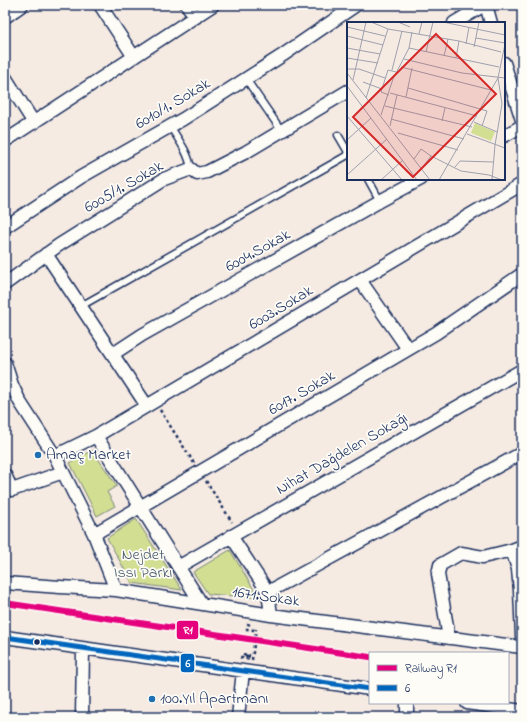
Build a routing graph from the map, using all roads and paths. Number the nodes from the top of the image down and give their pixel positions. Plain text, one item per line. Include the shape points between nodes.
1 (21, 5) edge
2 (100, 5) edge
3 (187, 5) edge
4 (213, 5) edge
5 (356, 5) edge
6 (485, 5) edge
7 (5, 17) edge
8 (196, 17) junction
9 (456, 22) edge
10 (491, 22) edge
11 (134, 57) junction
12 (505, 66) edge
13 (5, 78) edge
14 (246, 79) junction
15 (347, 92) edge
16 (522, 120) edge
17 (34, 123) junction
18 (170, 126) junction
19 (522, 126) edge
20 (281, 130) junction
21 (338, 135) dead end
22 (505, 135) edge
23 (5, 141) edge
24 (347, 151) edge
25 (347, 154) edge
26 (191, 169) junction
27 (369, 180) edge
28 (419, 180) edge
29 (522, 184) edge
30 (380, 201) junction
31 (5, 227) edge
32 (46, 254) junction
33 (522, 274) edge
34 (360, 280) junction
35 (5, 284) edge
36 (81, 306) junction
37 (408, 350) junction
38 (114, 354) junction
39 (5, 363) edge
40 (522, 370) edge
41 (151, 404) junction
42 (96, 436) junction
43 (522, 453) edge
44 (55, 456) junction
45 (63, 472) junction
46 (200, 472) junction
47 (5, 475) edge
48 (140, 507) junction
49 (94, 534) junction
50 (235, 534) junction
51 (517, 548) edge
52 (178, 567) junction
53 (5, 583) edge
54 (116, 590) junction
55 (268, 592) junction
56 (201, 603) junction
57 (271, 615) junction
58 (256, 629) junction
59 (522, 637) edge
60 (5, 638) edge
61 (449, 638) junction
62 (522, 648) edge
63 (83, 649) junction
64 (249, 655) dead end
65 (243, 671) junction
66 (369, 689) edge
67 (407, 704) edge
68 (474, 704) edge
69 (522, 711) edge
70 (82, 717) edge
71 (238, 717) edge
72 (407, 717) edge

1 - 7 street
2 - 11 street
3 - 8 street
4 - 8 street
5 - 14 street, 6010/1. Sokak
6 - 9 street
6 - 10 street
8 - 11 street
11 - 17 street
12 - 16 street
13 - 17 street
14 - 18 street, 6010/1. Sokak
14 - 20 lane
15 - 20 street, 6005/1. Sokak
17 - 23 street
18 - 26 lane via 188,155
18 - 31 street, 6010/1. Sokak via 80,176
19 - 22 street
20 - 26 street, 6005/1. Sokak via 207,172 197,174
21 - 24 lane
25 - 36 lane
26 - 32 street, 6005/1. Sokak via 164,179
27 - 30 lane
28 - 30 street, 6004.Sokak
29 - 34 street, 6003.Sokak
30 - 38 street, 6004.Sokak via 142,335
32 - 35 street, 6005/1. Sokak
32 - 36 street
33 - 37 street, 6017. Sokak
34 - 37 street
34 - 41 street, 6003.Sokak
36 - 38 street
37 - 46 street, 6017. Sokak
38 - 41 street
39 - 44 street via 20,402
40 - 50 street, Nihat Dağdelen Sokağı
41 - 42 street, 6003.Sokak
41 - 46 path
42 - 44 street, 6003.Sokak
42 - 48 street
43 - 55 street
44 - 45 street
45 - 47 street via 12,490
45 - 49 street
46 - 48 street, 6017. Sokak
46 - 50 path
48 - 49 street, 6017. Sokak
48 - 52 street
49 - 54 street
50 - 52 street, Nihat Dağdelen Sokağı
50 - 55 street
51 - 59 street
51 - 61 street via 483,557 461,553 440,565 438,574
52 - 56 street
53 - 54 street, 1671.Sokak
54 - 56 street, 1671.Sokak
55 - 57 street
56 - 57 street, 1671.Sokak
57 - 61 street, 1671.Sokak
58 - 58 path via 248,628 249,626 253,626 253,630 247,629 248,624 254,626
58 - 64 path, bridge via 251,660 246,659 242,658 242,655 248,656 247,660 241,659 242,654
60 - 63 street
61 - 62 street, 1671.Sokak
63 - 65 street
63 - 70 street
65 - 66 street
65 - 71 street
67 - 72 street
68 - 69 street

